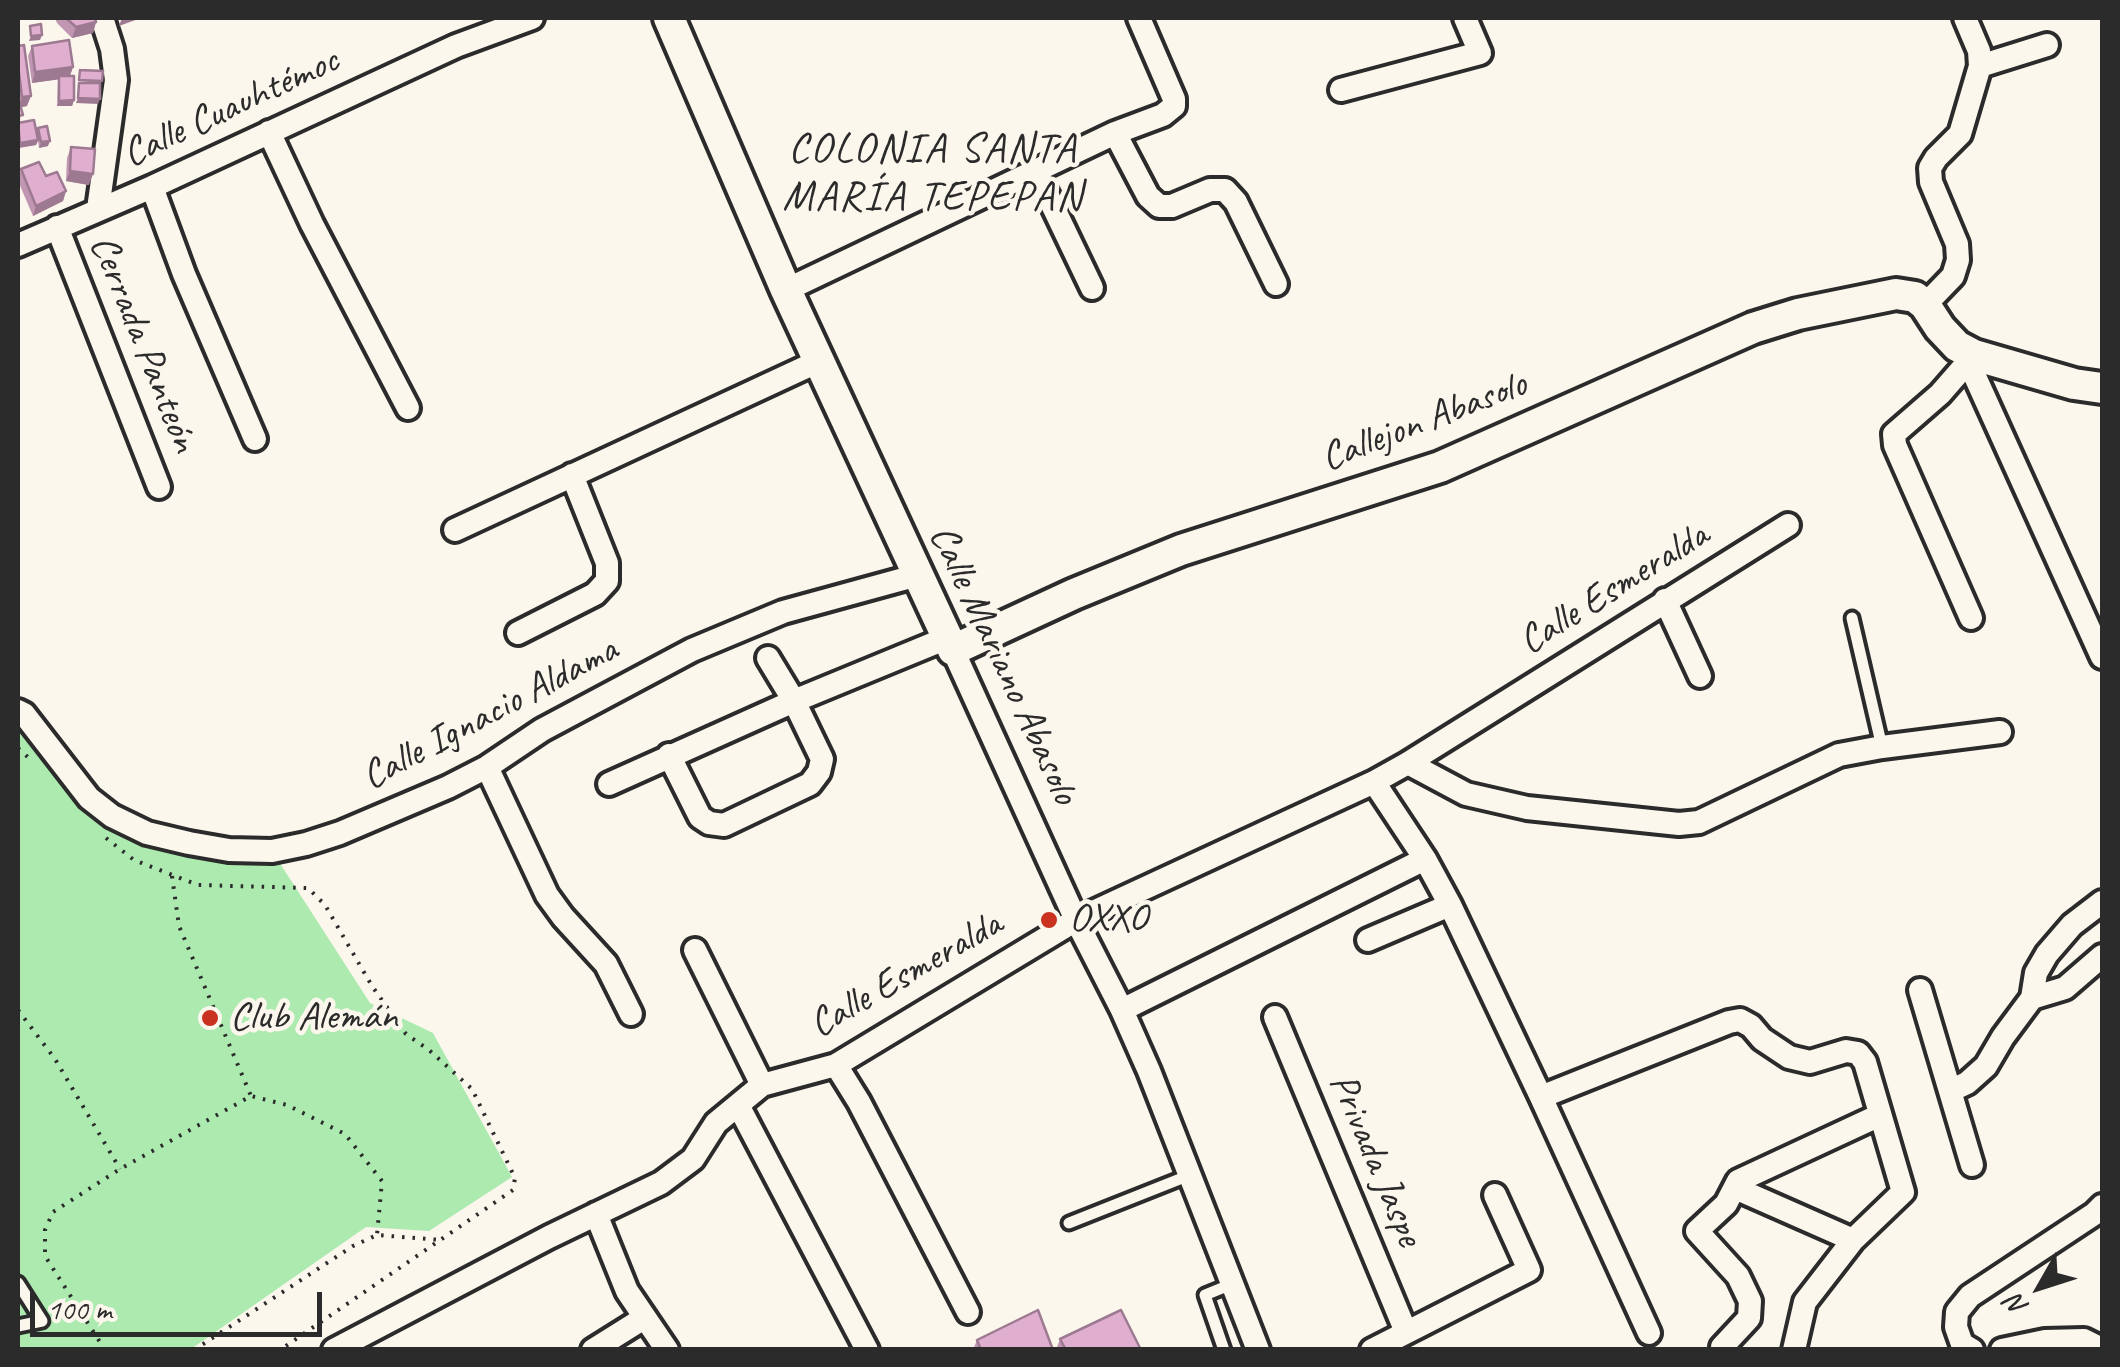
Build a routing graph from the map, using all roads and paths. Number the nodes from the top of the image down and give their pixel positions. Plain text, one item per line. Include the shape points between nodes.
1 (102, 18) edge
2 (532, 18) edge
3 (668, 18) edge
4 (1139, 18) edge
5 (1465, 18) edge
6 (1965, 18) edge
7 (2047, 44) dead end
8 (1980, 66) junction
9 (1341, 90) dead end
10 (270, 132) junction
11 (1116, 133) junction
12 (1036, 171) junction
13 (152, 187) junction
14 (98, 210) junction
15 (57, 228) junction
16 (18, 245) edge
17 (1276, 284) dead end
18 (1092, 288) dead end
19 (786, 290) junction
20 (1926, 306) junction
21 (1971, 358) junction
22 (820, 361) junction
23 (2102, 388) edge
24 (408, 408) dead end
25 (254, 439) dead end
26 (572, 474) junction
27 (159, 488) dead end
28 (1788, 525) dead end
29 (455, 530) dead end
30 (918, 575) junction
31 (1665, 600) junction
32 (1852, 618) dead end
33 (1971, 618) dead end
34 (518, 633) dead end
35 (950, 644) junction
36 (2102, 657) edge
37 (768, 658) dead end
38 (1700, 676) dead end
39 (794, 701) junction
40 (18, 711) edge
41 (2000, 732) dead end
42 (1882, 747) junction
43 (18, 748) edge
44 (669, 756) junction
45 (32, 761) dead end
46 (1408, 762) junction
47 (487, 767) junction
48 (1374, 782) junction
49 (609, 784) dead end
50 (103, 836) dead end
51 (1425, 860) junction
52 (172, 875) junction
53 (2102, 902) edge
54 (1450, 905) junction
55 (1076, 920) junction
56 (1368, 940) dead end
57 (695, 950) dead end
58 (2102, 956) edge
59 (1920, 990) dead end
60 (2032, 998) junction
61 (18, 1010) edge
62 (1122, 1010) junction
63 (631, 1014) dead end
64 (1275, 1017) dead end
65 (836, 1065) junction
66 (762, 1084) junction
67 (1950, 1091) junction
68 (252, 1096) junction
69 (1542, 1097) junction
70 (738, 1105) junction
71 (1880, 1115) junction
72 (1972, 1166) dead end
73 (120, 1169) junction
74 (1190, 1174) junction
75 (1735, 1188) junction
76 (1495, 1194) dead end
77 (2102, 1206) edge
78 (596, 1214) junction
79 (1070, 1223) dead end
80 (378, 1235) junction
81 (441, 1240) junction
82 (1854, 1240) junction
83 (18, 1282) edge
84 (1232, 1284) junction
85 (968, 1312) dead end
86 (644, 1318) junction
87 (18, 1326) edge
88 (1406, 1332) junction
89 (1649, 1334) dead end
90 (1381, 1347) edge
91 (1722, 1347) dead end
92 (2102, 1349) edge
93 (104, 1350) edge
94 (194, 1350) edge
95 (280, 1350) edge
96 (334, 1350) edge
97 (593, 1350) edge
98 (667, 1350) edge
99 (867, 1350) edge
100 (1224, 1350) edge
101 (1258, 1350) edge
102 (1794, 1350) edge
103 (1972, 1350) edge
104 (2002, 1350) edge

1 - 14 street via 116,80
2 - 10 street, Calle Cuauhtémoc
3 - 19 street, Calle Mariano Abasolo
4 - 11 street via 1174,106
5 - 9 street via 1480,53
6 - 8 street
7 - 8 street
8 - 20 street via 1960,134 1930,168 1958,260 1954,276
10 - 13 street, Calle Cuauhtémoc
10 - 24 street
11 - 12 street
11 - 17 street via 1159,206 1225,190
12 - 18 street
12 - 19 street
13 - 14 street, Calle Cuauhtémoc
13 - 25 street
14 - 15 street, Calle Cuauhtémoc
15 - 16 street, Calle Cuauhtémoc
15 - 27 street, Cerrada Panteón
19 - 22 street, Calle Mariano Abasolo
20 - 21 street
20 - 35 street, Callejon Abasolo via 1896,294 1752,328 1440,467 1181,550
21 - 23 street
21 - 33 street via 1894,434
21 - 36 street
22 - 26 street
22 - 30 street, Calle Mariano Abasolo
26 - 29 street
26 - 34 street via 607,581 596,594
28 - 31 street, Calle Esmeralda
30 - 35 street, Calle Mariano Abasolo
30 - 47 street, Calle Ignacio Aldama via 783,612 692,650
31 - 38 street
31 - 46 street, Calle Esmeralda
32 - 42 lane
35 - 39 street
35 - 55 street, Calle Mariano Abasolo
37 - 39 street
39 - 44 street
39 - 44 street via 822,759 819,772 810,784 724,824 700,816
40 - 47 street, Calle Ignacio Aldama via 89,798 112,816 147,833 229,850 306,844
41 - 42 street
42 - 46 street via 1840,755 1699,822 1679,824 1496,801 1466,794
43 - 45 path
44 - 49 street
46 - 48 street, Calle Esmeralda
47 - 63 street via 547,895 606,964
48 - 51 street
48 - 55 street, Calle Esmeralda
50 - 52 path via 134,860
51 - 54 street
51 - 62 street
52 - 68 path via 180,926
52 - 81 path via 198,886 308,888 406,1034 472,1089 515,1178 513,1190
53 - 60 street via 2047,954
54 - 56 street
54 - 69 street
55 - 62 street, Calle Mariano Abasolo
55 - 65 street, Calle Esmeralda
57 - 66 street
58 - 60 street via 2065,988
59 - 67 street
60 - 67 street via 1986,1066
61 - 73 path via 55,1058
62 - 74 street, Calle Mariano Abasolo
64 - 88 street, Privada Jaspe
65 - 66 street, Calle Esmeralda
65 - 85 street
66 - 70 street, Calle Esmeralda
67 - 72 street
68 - 73 path
68 - 80 path via 345,1134 382,1181
69 - 71 street via 1740,1020 1789,1057 1810,1062 1858,1053
69 - 89 street
70 - 78 street, Calle Esmeralda via 716,1123 693,1159 662,1183
70 - 99 street
71 - 75 street
71 - 82 street via 1902,1192
73 - 93 path via 53,1212 45,1230 45,1256
74 - 79 lane
74 - 84 street, Calle Mariano Abasolo
75 - 82 street
75 - 91 street via 1697,1231 1738,1276 1750,1301 1749,1318
76 - 88 street via 1529,1270
77 - 103 street via 1970,1296 1957,1312 1956,1328
78 - 86 street via 626,1291
78 - 96 street, Calle Esmeralda
80 - 81 path
80 - 94 path
81 - 95 path
82 - 102 street via 1805,1302
83 - 87 lane via 42,1321
84 - 100 lane via 1205,1295
84 - 101 street, Calle Mariano Abasolo
86 - 97 street
86 - 98 street
88 - 90 street
92 - 104 street via 2084,1340 2046,1340

